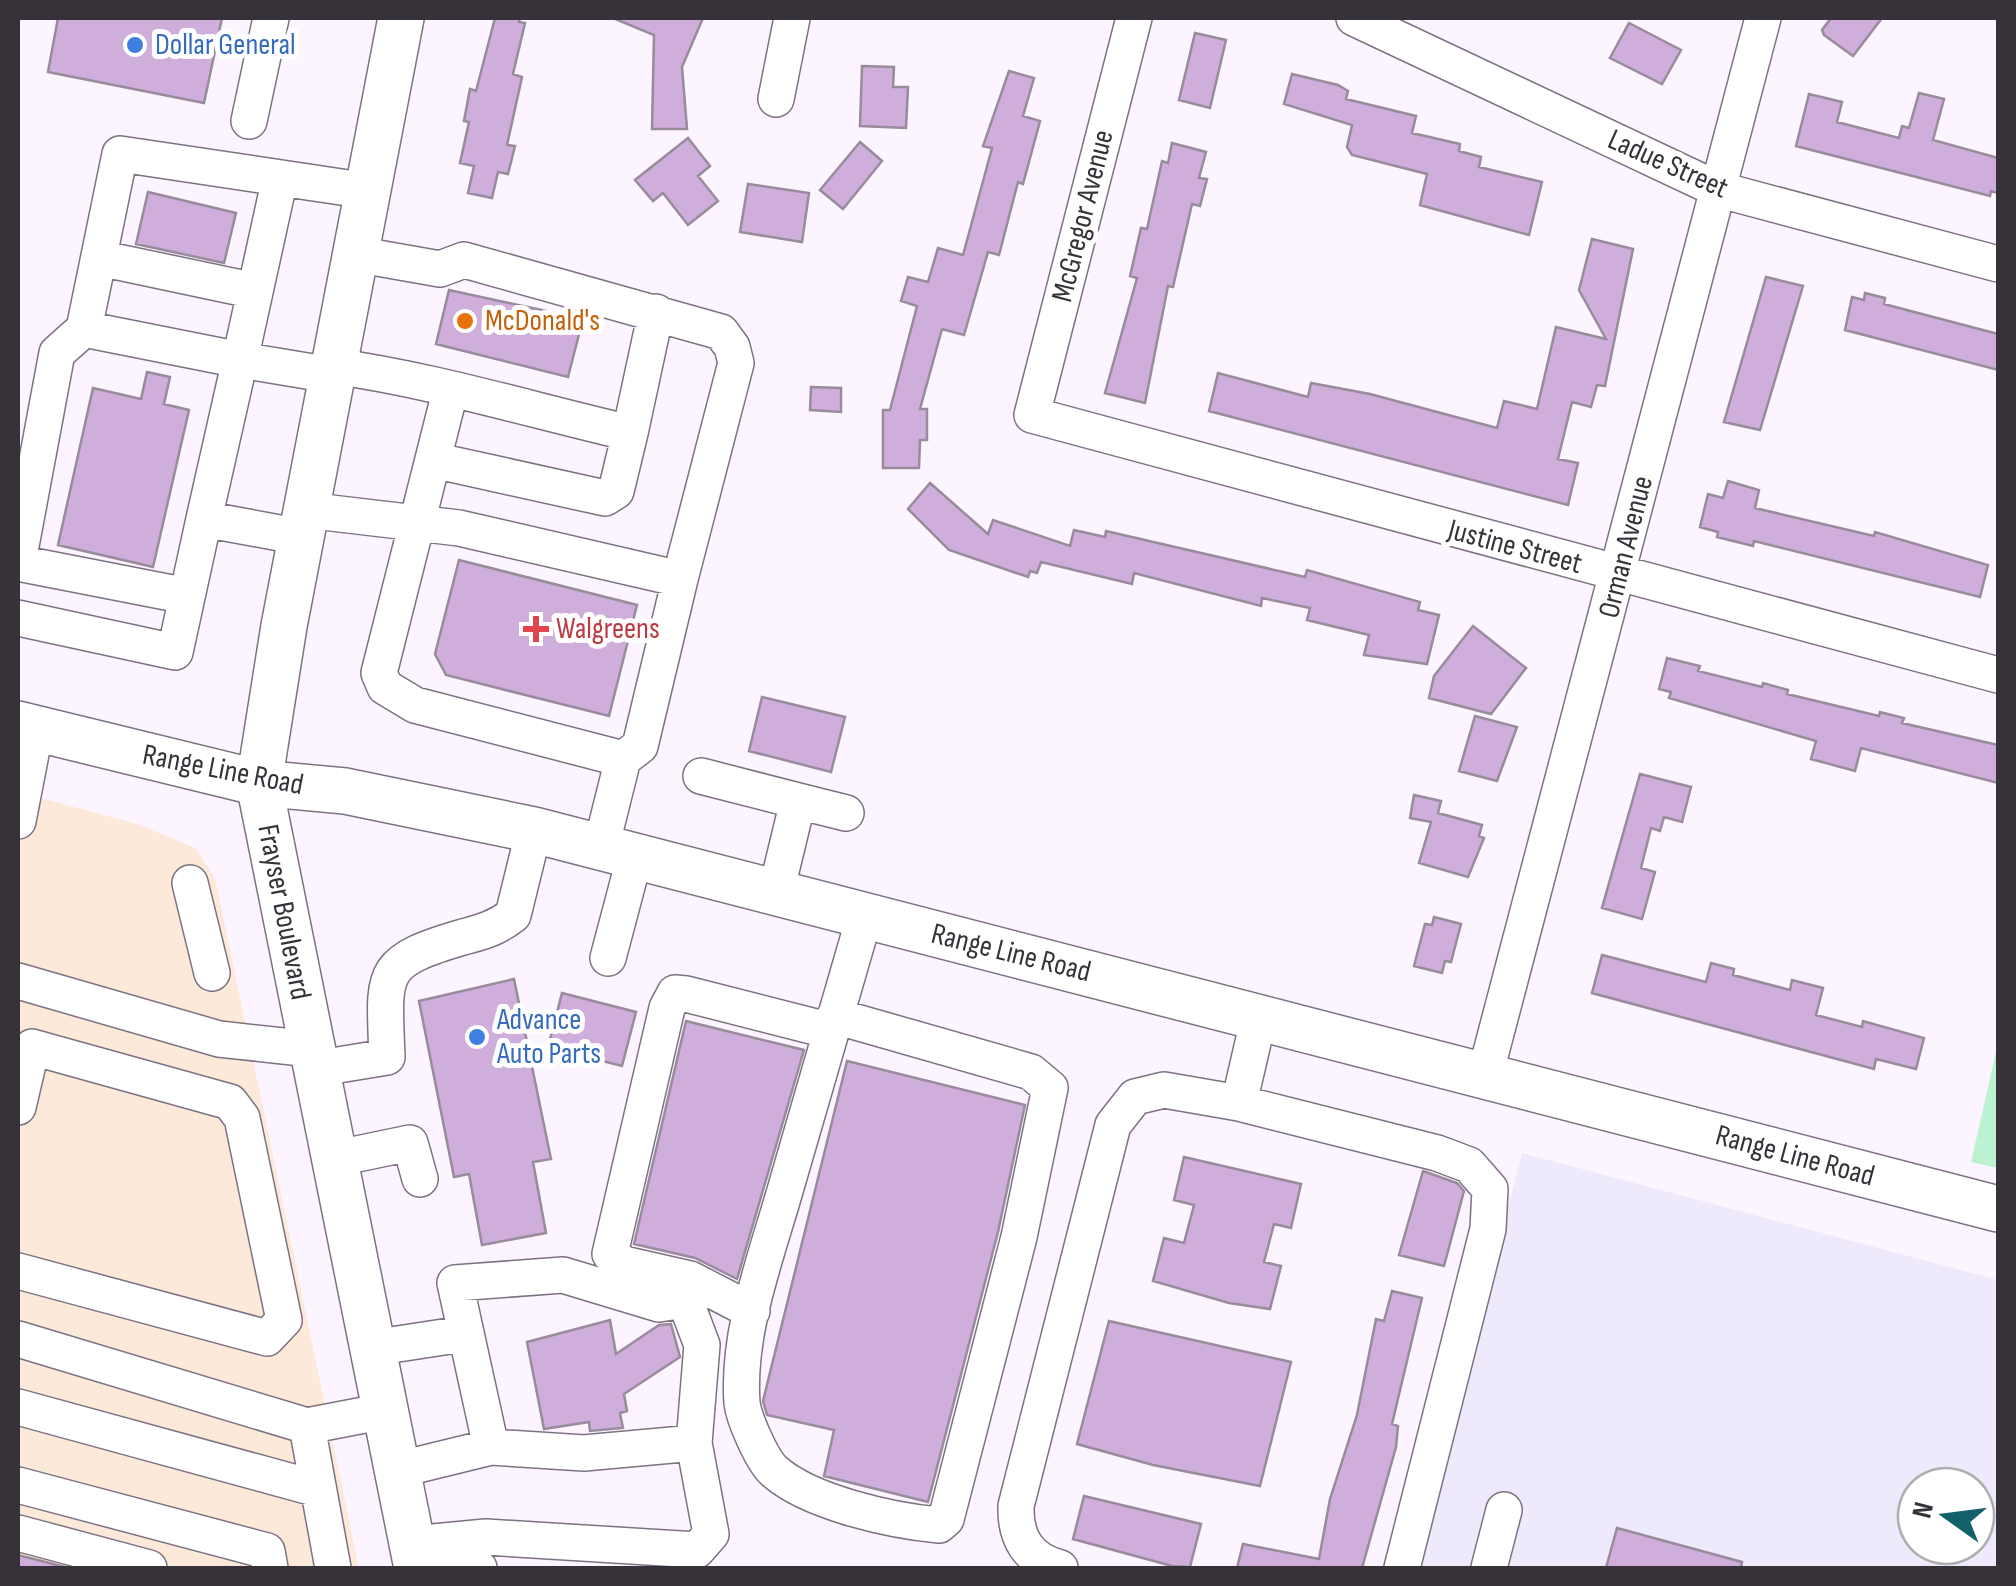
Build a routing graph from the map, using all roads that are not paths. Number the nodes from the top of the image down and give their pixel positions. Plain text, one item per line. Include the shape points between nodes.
1 (271, 18) edge
2 (401, 18) edge
3 (792, 18) edge
4 (1134, 18) edge
5 (1354, 18) edge
6 (1763, 18) edge
7 (776, 99) dead end
8 (249, 121) dead end
9 (280, 178) junction
10 (1717, 190) junction
11 (368, 191) junction
12 (355, 254) junction
13 (99, 258) junction
14 (1998, 264) edge
15 (256, 291) junction
16 (656, 312) junction
17 (84, 329) junction
18 (240, 360) junction
19 (332, 370) junction
20 (450, 392) junction
21 (1032, 415) joint
22 (630, 432) junction
23 (433, 460) junction
24 (204, 520) junction
25 (304, 524) junction
26 (417, 525) junction
27 (18, 562) edge
28 (1620, 575) junction
29 (680, 579) junction
30 (188, 596) junction
31 (18, 618) edge
32 (1998, 675) edge
33 (27, 726) edge
34 (622, 759) junction
35 (701, 776) dead end
36 (259, 783) junction
37 (798, 801) junction
38 (846, 813) dead end
39 (18, 821) edge
40 (534, 830) junction
41 (618, 852) junction
42 (190, 883) dead end
43 (776, 892) junction
44 (864, 915) junction
45 (608, 958) dead end
46 (212, 973) dead end
47 (18, 981) edge
48 (1260, 1017) junction
49 (833, 1024) junction
50 (25, 1045) edge
51 (313, 1059) junction
52 (1484, 1075) junction
53 (1239, 1104) junction
54 (18, 1107) edge
55 (332, 1160) junction
56 (420, 1179) dead end
57 (1998, 1209) edge
58 (18, 1270) edge
59 (752, 1311) junction
60 (463, 1334) junction
61 (18, 1339) edge
62 (372, 1348) junction
63 (18, 1407) edge
64 (385, 1411) junction
65 (306, 1426) junction
66 (694, 1442) junction
67 (491, 1446) junction
68 (396, 1470) junction
69 (18, 1486) edge
70 (318, 1488) junction
71 (1504, 1510) dead end
72 (18, 1533) edge
73 (618, 1557) edge
74 (424, 1560) edge
75 (149, 1568) edge
76 (270, 1568) edge
77 (333, 1568) edge
78 (479, 1568) edge
79 (1060, 1568) edge
80 (1402, 1568) edge
81 (1490, 1568) edge

1 - 8 street
2 - 11 main road, Frayser Boulevard
3 - 7 street
4 - 21 street, McGregor Avenue
5 - 10 street, Ladue Street
6 - 10 street, Orman Avenue
9 - 11 street
9 - 13 street via 120,154
9 - 15 street
10 - 14 street, Ladue Street
10 - 28 street, Orman Avenue
11 - 12 main road, Frayser Boulevard
12 - 16 street via 440,268 464,260
12 - 19 main road, Frayser Boulevard
13 - 15 street
13 - 17 street
15 - 18 street
16 - 22 street
16 - 29 street via 721,332 736,363
17 - 18 street
17 - 27 street via 58,353
18 - 19 street
18 - 24 street
19 - 20 street via 399,376
19 - 25 main road, Frayser Boulevard
20 - 22 street
20 - 23 street
21 - 28 street, Justine Street
22 - 23 street via 616,491 605,498
23 - 26 street
24 - 25 street
24 - 30 street
25 - 26 street
25 - 36 main road, Frayser Boulevard
26 - 29 street via 460,528
26 - 34 street via 379,673 385,687 415,706
27 - 30 street
28 - 32 street, Justine Street
28 - 52 street, Orman Avenue
29 - 34 street via 640,746
30 - 31 street via 176,652
33 - 36 main road, Range Line Road
33 - 39 street
34 - 41 street
35 - 37 street
36 - 40 main road, Range Line Road via 345,791
36 - 51 main road, Frayser Boulevard
37 - 38 street
37 - 43 street
40 - 41 main road, Range Line Road
40 - 51 street via 512,914 499,926 414,952 394,966 386,988 386,1056
41 - 43 main road, Range Line Road
41 - 45 street
42 - 46 street
43 - 44 main road, Range Line Road
44 - 48 main road, Range Line Road
44 - 49 street
47 - 51 street
48 - 52 main road, Range Line Road
48 - 53 street
49 - 59 street
49 - 59 street via 686,994 675,993 666,1008 610,1254 624,1264 690,1279
49 - 59 street via 1031,1072 1050,1088 1018,1237 940,1525 904,1522 813,1493 772,1470 742,1408
50 - 54 street
50 - 58 street via 230,1102 242,1118 284,1320 267,1338
51 - 55 main road, Frayser Boulevard
52 - 57 main road, Range Line Road
53 - 79 street via 1164,1090 1135,1097 1113,1125 1016,1506 1024,1545 1039,1563
53 - 80 street via 1437,1154 1469,1165 1490,1189 1488,1229
55 - 56 street via 410,1142
55 - 62 main road, Frayser Boulevard
60 - 62 street
60 - 66 street via 455,1283 563,1274 659,1304 685,1300 702,1345
60 - 67 street
61 - 65 street
62 - 64 main road, Frayser Boulevard
63 - 70 street
64 - 65 street
64 - 68 main road, Frayser Boulevard
65 - 70 street
66 - 67 street via 584,1453
66 - 73 street via 711,1534 697,1550
67 - 68 street
68 - 74 main road, Frayser Boulevard
69 - 76 street via 267,1551
70 - 77 street
71 - 81 street
72 - 75 street
73 - 74 street via 486,1537
74 - 78 street

